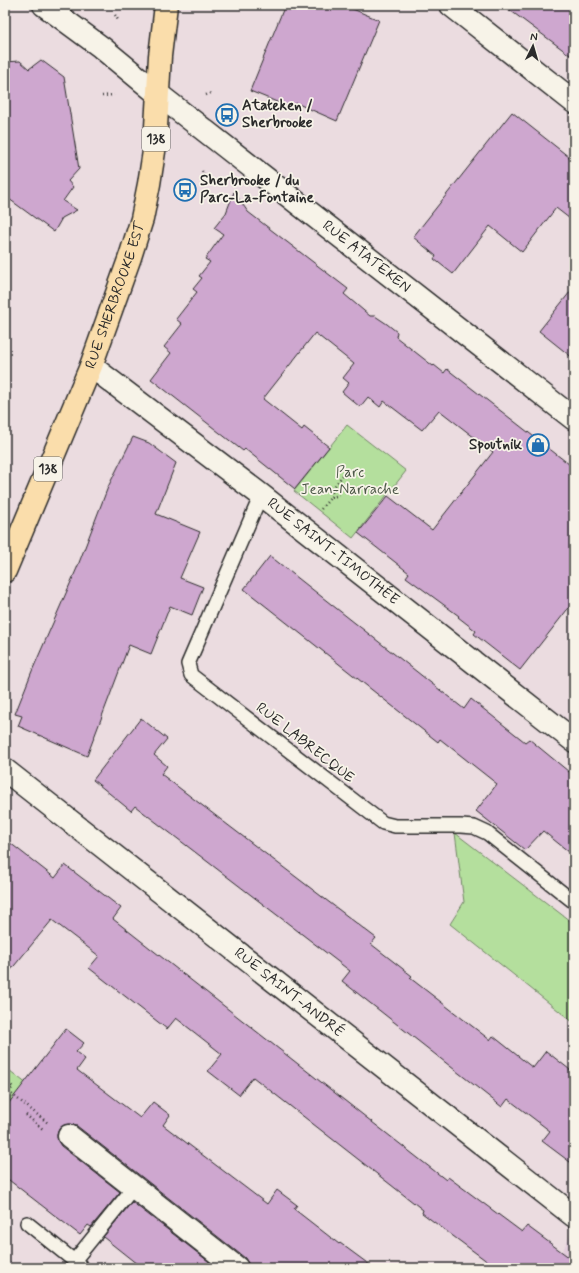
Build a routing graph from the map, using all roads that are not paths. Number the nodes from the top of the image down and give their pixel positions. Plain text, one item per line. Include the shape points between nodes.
1 (44, 5) edge
2 (62, 5) edge
3 (166, 5) edge
4 (451, 5) edge
5 (91, 39) junction
6 (158, 94) junction
7 (574, 102) edge
8 (91, 366) junction
9 (574, 419) edge
10 (261, 495) junction
11 (5, 571) edge
12 (574, 741) edge
13 (5, 770) edge
14 (574, 902) edge
15 (69, 1136) dead end
16 (134, 1187) junction
17 (574, 1216) edge
18 (27, 1223) dead end
19 (78, 1264) edge
20 (237, 1268) edge

1 - 5 street
2 - 5 street
3 - 6 main road, RUE SHERBROOKE EST / 138
4 - 7 street
5 - 6 street, RUE ATATEKEN
6 - 8 main road, RUE SHERBROOKE EST / 138 via 155,146 142,219
6 - 9 street, RUE ATATEKEN
8 - 10 street, RUE SAINT-TIMOTHÉE
8 - 11 main road, RUE SHERBROOKE EST / 138
10 - 12 street, RUE SAINT-TIMOTHÉE
10 - 14 lane, RUE LABRECQUE via 188,664 191,674 383,823 395,826 474,827 487,833
13 - 17 street, RUE SAINT-ANDRÉ
15 - 16 street
16 - 19 lane
16 - 20 street
18 - 19 lane

